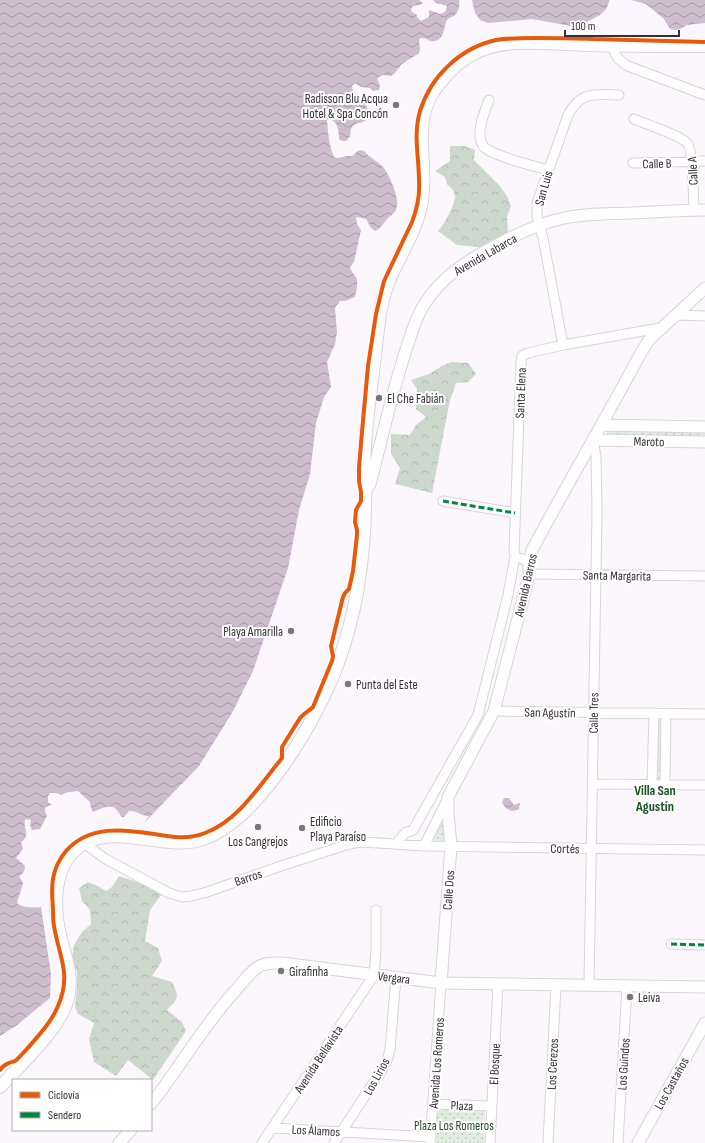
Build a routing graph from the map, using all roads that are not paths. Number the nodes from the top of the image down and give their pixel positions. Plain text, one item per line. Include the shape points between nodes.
1 (612, 45) junction
2 (705, 46) edge
3 (619, 95) dead end
4 (705, 95) edge
5 (488, 100) dead end
6 (634, 120) dead end
7 (705, 161) edge
8 (692, 162) junction
9 (633, 163) dead end
10 (548, 170) junction
11 (699, 210) edge
12 (539, 225) junction
13 (705, 288) edge
14 (676, 315) junction
15 (705, 316) edge
16 (660, 328) junction
17 (562, 345) junction
18 (602, 425) junction
19 (705, 427) edge
20 (593, 440) junction
21 (705, 442) edge
22 (366, 491) junction
23 (443, 501) dead end
24 (515, 513) junction
25 (515, 556) junction
26 (529, 561) junction
27 (528, 574) junction
28 (596, 574) junction
29 (705, 576) edge
30 (494, 711) junction
31 (593, 713) junction
32 (654, 714) junction
33 (666, 714) junction
34 (705, 714) edge
35 (592, 784) junction
36 (652, 785) junction
37 (666, 785) junction
38 (705, 785) edge
39 (448, 797) junction
40 (84, 843) junction
41 (396, 844) junction
42 (424, 846) junction
43 (451, 846) junction
44 (591, 848) junction
45 (705, 850) edge
46 (376, 910) dead end
47 (671, 944) dead end
48 (705, 944) edge
49 (374, 975) junction
50 (396, 977) junction
51 (441, 983) junction
52 (498, 984) junction
53 (556, 985) junction
54 (589, 985) junction
55 (628, 986) junction
56 (705, 987) edge
57 (705, 1023) edge
58 (0, 1087) edge
59 (152, 1103) edge
60 (433, 1104) junction
61 (491, 1106) junction
62 (273, 1128) junction
63 (130, 1131) edge
64 (343, 1131) junction
65 (408, 1140) edge
66 (431, 1140) edge
67 (120, 1143) edge
68 (262, 1143) edge
69 (334, 1143) edge
70 (490, 1143) edge
71 (548, 1143) edge
72 (618, 1143) edge
73 (638, 1143) edge

1 - 2 main road
1 - 4 street via 615,55 628,66
1 - 22 main road via 533,43 491,47 470,56 436,86 422,120 424,185 421,209 413,232 388,283 380,313 364,448
3 - 10 street, San Luis via 590,95 573,105
5 - 10 street via 480,132 483,146 496,154
6 - 8 street, Calle A via 686,142 690,147
7 - 8 street, Calle B
8 - 9 street, Calle B
8 - 11 street, Calle A
10 - 12 street, San Luis via 536,208
11 - 12 street, Avenida Labarca via 587,214
12 - 17 street, San Luis
12 - 22 street, Avenida Labarca via 502,241 464,264 444,280 429,298 414,326 400,368
13 - 14 street, Avenida Barros
14 - 15 street
14 - 16 street, Avenida Barros
16 - 17 street, Santa Elena
16 - 18 street, Avenida Barros via 642,351
17 - 24 street, Santa Elena via 525,354 521,359
18 - 19 street, Maroto
18 - 20 street, Avenida Barros
20 - 21 street, Maroto
20 - 26 street, Avenida Barros via 532,550
20 - 28 street, Calle Tres via 596,456
22 - 40 main road via 361,562 347,638 337,669 315,716 278,774 245,811 204,839 181,843 110,836
23 - 24 street
24 - 25 street, Santa Elena
25 - 26 street
25 - 41 street, Avenida Barros via 478,716 413,830 405,833
26 - 27 street, Avenida Barros
27 - 28 street, Santa Margarita
27 - 30 street, Avenida Barros
28 - 29 street, Santa Margarita
28 - 31 street, Calle Tres
30 - 31 street, San Agustín
30 - 39 street, Avenida Barros
31 - 32 street, San Agustín
31 - 35 street, Calle Tres
32 - 33 street, San Agustín
32 - 36 street
33 - 34 street, San Agustín
33 - 37 street
35 - 36 street
35 - 44 street, Calle Tres
36 - 37 street
37 - 38 street
39 - 42 street, Avenida Barros
39 - 43 street, Calle Dos
40 - 41 street, Barros via 104,858 169,894 182,897 207,892 354,843
40 - 58 main road via 72,853 58,882 58,924 70,978 67,1002 51,1031
41 - 42 street, Barros
42 - 43 street, Cortés
43 - 44 street, Cortés
43 - 51 street, Calle Dos
44 - 45 street, Cortés
44 - 54 street, Calle Tres
46 - 49 street
47 - 48 street
49 - 50 street, Vergara
49 - 59 street, Vergara via 282,963 268,963 258,967 216,1012
49 - 62 street, Avenida Bellavista
50 - 51 street, Vergara
50 - 64 street, Los Lirios via 389,1055
51 - 52 street, Vergara
51 - 60 street, Avenida Los Romeros
52 - 53 street, Vergara
52 - 61 street, El Bosque
53 - 54 street, Vergara
53 - 71 street, Los Cerezos
54 - 55 street, Vergara
55 - 56 street, Vergara
55 - 72 street, Los Guindos
57 - 73 street, Los Castaños
60 - 61 street, Plaza
60 - 66 street, Avenida Los Romeros
61 - 70 street, El Bosque
62 - 64 street, Los Álamos
62 - 68 street, Avenida Bellavista
63 - 67 street
64 - 65 street, Los Álamos
64 - 69 street, Los Lirios
65 - 66 street, Los Álamos

